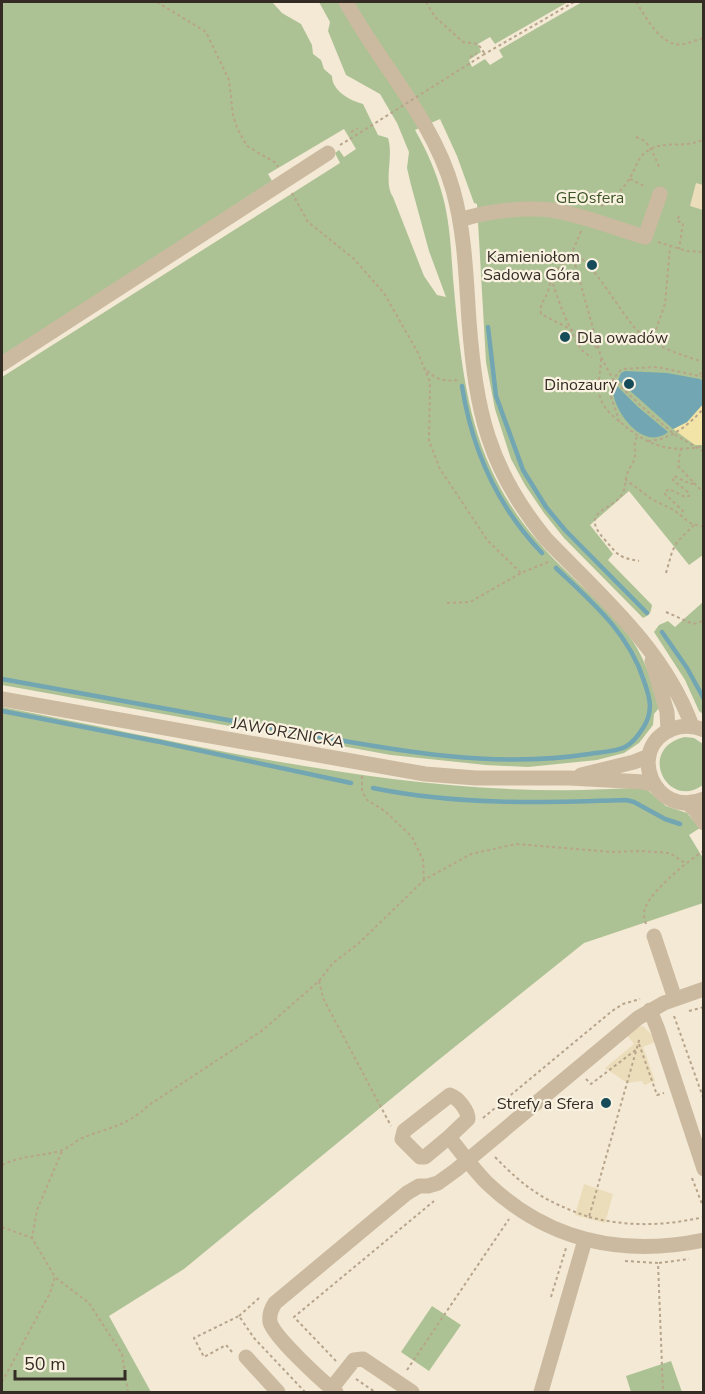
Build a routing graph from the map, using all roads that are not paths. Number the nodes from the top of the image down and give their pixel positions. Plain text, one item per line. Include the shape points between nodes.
1 (346, 2) edge
2 (328, 153) dead end
3 (660, 194) road end
4 (460, 220) junction
5 (2, 364) edge
6 (650, 652) junction
7 (2, 699) edge
8 (698, 728) edge
9 (668, 731) junction
10 (649, 756) junction
11 (570, 778) junction
12 (654, 785) junction
13 (704, 799) edge
14 (687, 803) junction
15 (704, 823) edge
16 (654, 936) road end
17 (704, 989) edge
18 (675, 999) junction
19 (647, 1004) junction
20 (449, 1137) junction
21 (472, 1165) junction
22 (696, 1169) edge
23 (585, 1240) junction
24 (704, 1240) edge
25 (246, 1357) dead end
26 (334, 1391) edge
27 (278, 1392) edge
28 (412, 1392) edge
29 (541, 1392) edge

1 - 4 street via 428,127 448,175
2 - 5 street
3 - 4 street via 645,237 551,210 528,209
4 - 6 street via 474,378 480,413 501,472 533,523 621,614
6 - 8 street
6 - 9 street via 667,712
7 - 11 street, JAWORZNICKA via 424,774
8 - 9 street
9 - 10 street
10 - 11 street, JAWORZNICKA
10 - 12 street
11 - 12 street, JAWORZNICKA
12 - 14 street via 670,799
13 - 14 street
14 - 15 street
16 - 18 street
17 - 18 street
18 - 19 street
19 - 21 street
19 - 22 street via 658,1030
20 - 20 street via 468,1119 450,1095 404,1131 402,1139 420,1157 425,1157
20 - 21 street
21 - 23 street via 510,1202 538,1220
21 - 26 street via 438,1183 419,1185 407,1193 272,1308 273,1328
23 - 24 street via 635,1247
23 - 29 street
25 - 27 street
26 - 28 street via 354,1360 363,1359

